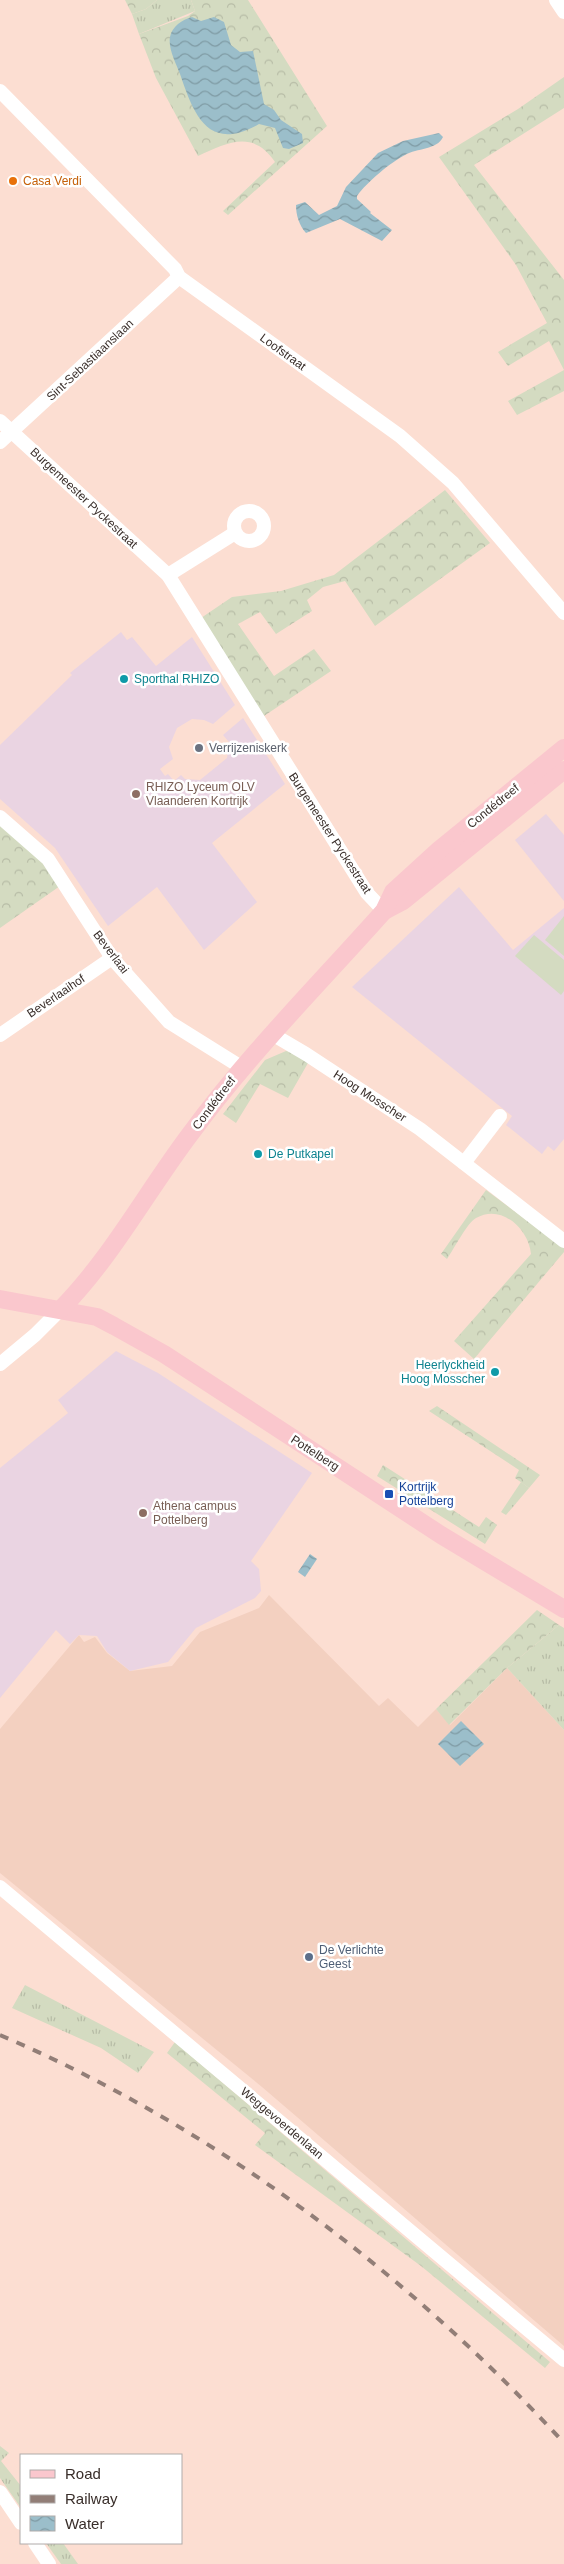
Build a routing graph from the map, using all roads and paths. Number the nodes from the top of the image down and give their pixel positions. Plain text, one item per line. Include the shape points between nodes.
1 (556, 0) edge
2 (564, 12) edge
3 (0, 91) edge
4 (179, 277) junction
5 (0, 421) edge
6 (12, 432) junction
7 (0, 442) edge
8 (235, 534) dead end
9 (168, 575) junction
10 (564, 613) edge
11 (564, 748) edge
12 (564, 770) edge
13 (0, 817) edge
14 (384, 911) junction
15 (112, 958) junction
16 (272, 1034) junction
17 (0, 1035) edge
18 (241, 1067) junction
19 (500, 1116) dead end
20 (464, 1164) junction
21 (562, 1235) edge
22 (0, 1298) edge
23 (61, 1309) junction
24 (0, 1364) edge
25 (562, 1604) edge
26 (0, 1887) edge
27 (564, 2360) edge
28 (0, 2492) edge
29 (20, 2522) edge
30 (36, 2544) edge
31 (49, 2564) edge

1 - 2 street
3 - 4 street, Loofstraat via 175,269
4 - 6 street, Sint-Sebastiaanslaan
4 - 10 street, Loofstraat via 400,436 454,483
5 - 6 street, Burgemeester Pyckestraat
6 - 7 street, Sint-Sebastiaanslaan
6 - 9 street, Burgemeester Pyckestraat
8 - 9 street
9 - 14 street, Burgemeester Pyckestraat via 367,893
11 - 14 main road, Condédreef via 432,856 393,892
12 - 14 main road, Condédreef via 403,901
13 - 15 street, Beverlaai via 48,859
14 - 16 main road, Condédreef
15 - 17 street, Beverlaaihof
15 - 18 street, Beverlaai via 169,1022
16 - 18 main road, Condédreef
16 - 20 street, Hoog Mosscher via 420,1129
18 - 23 main road, Condédreef via 85,1285
19 - 20 street
20 - 21 street, Hoog Mosscher
22 - 23 main road, Pottelberg
23 - 24 street
23 - 25 main road, Pottelberg via 97,1317 164,1354 441,1535
26 - 27 street, Weggevoerdenlaan
28 - 29 street
30 - 31 street

